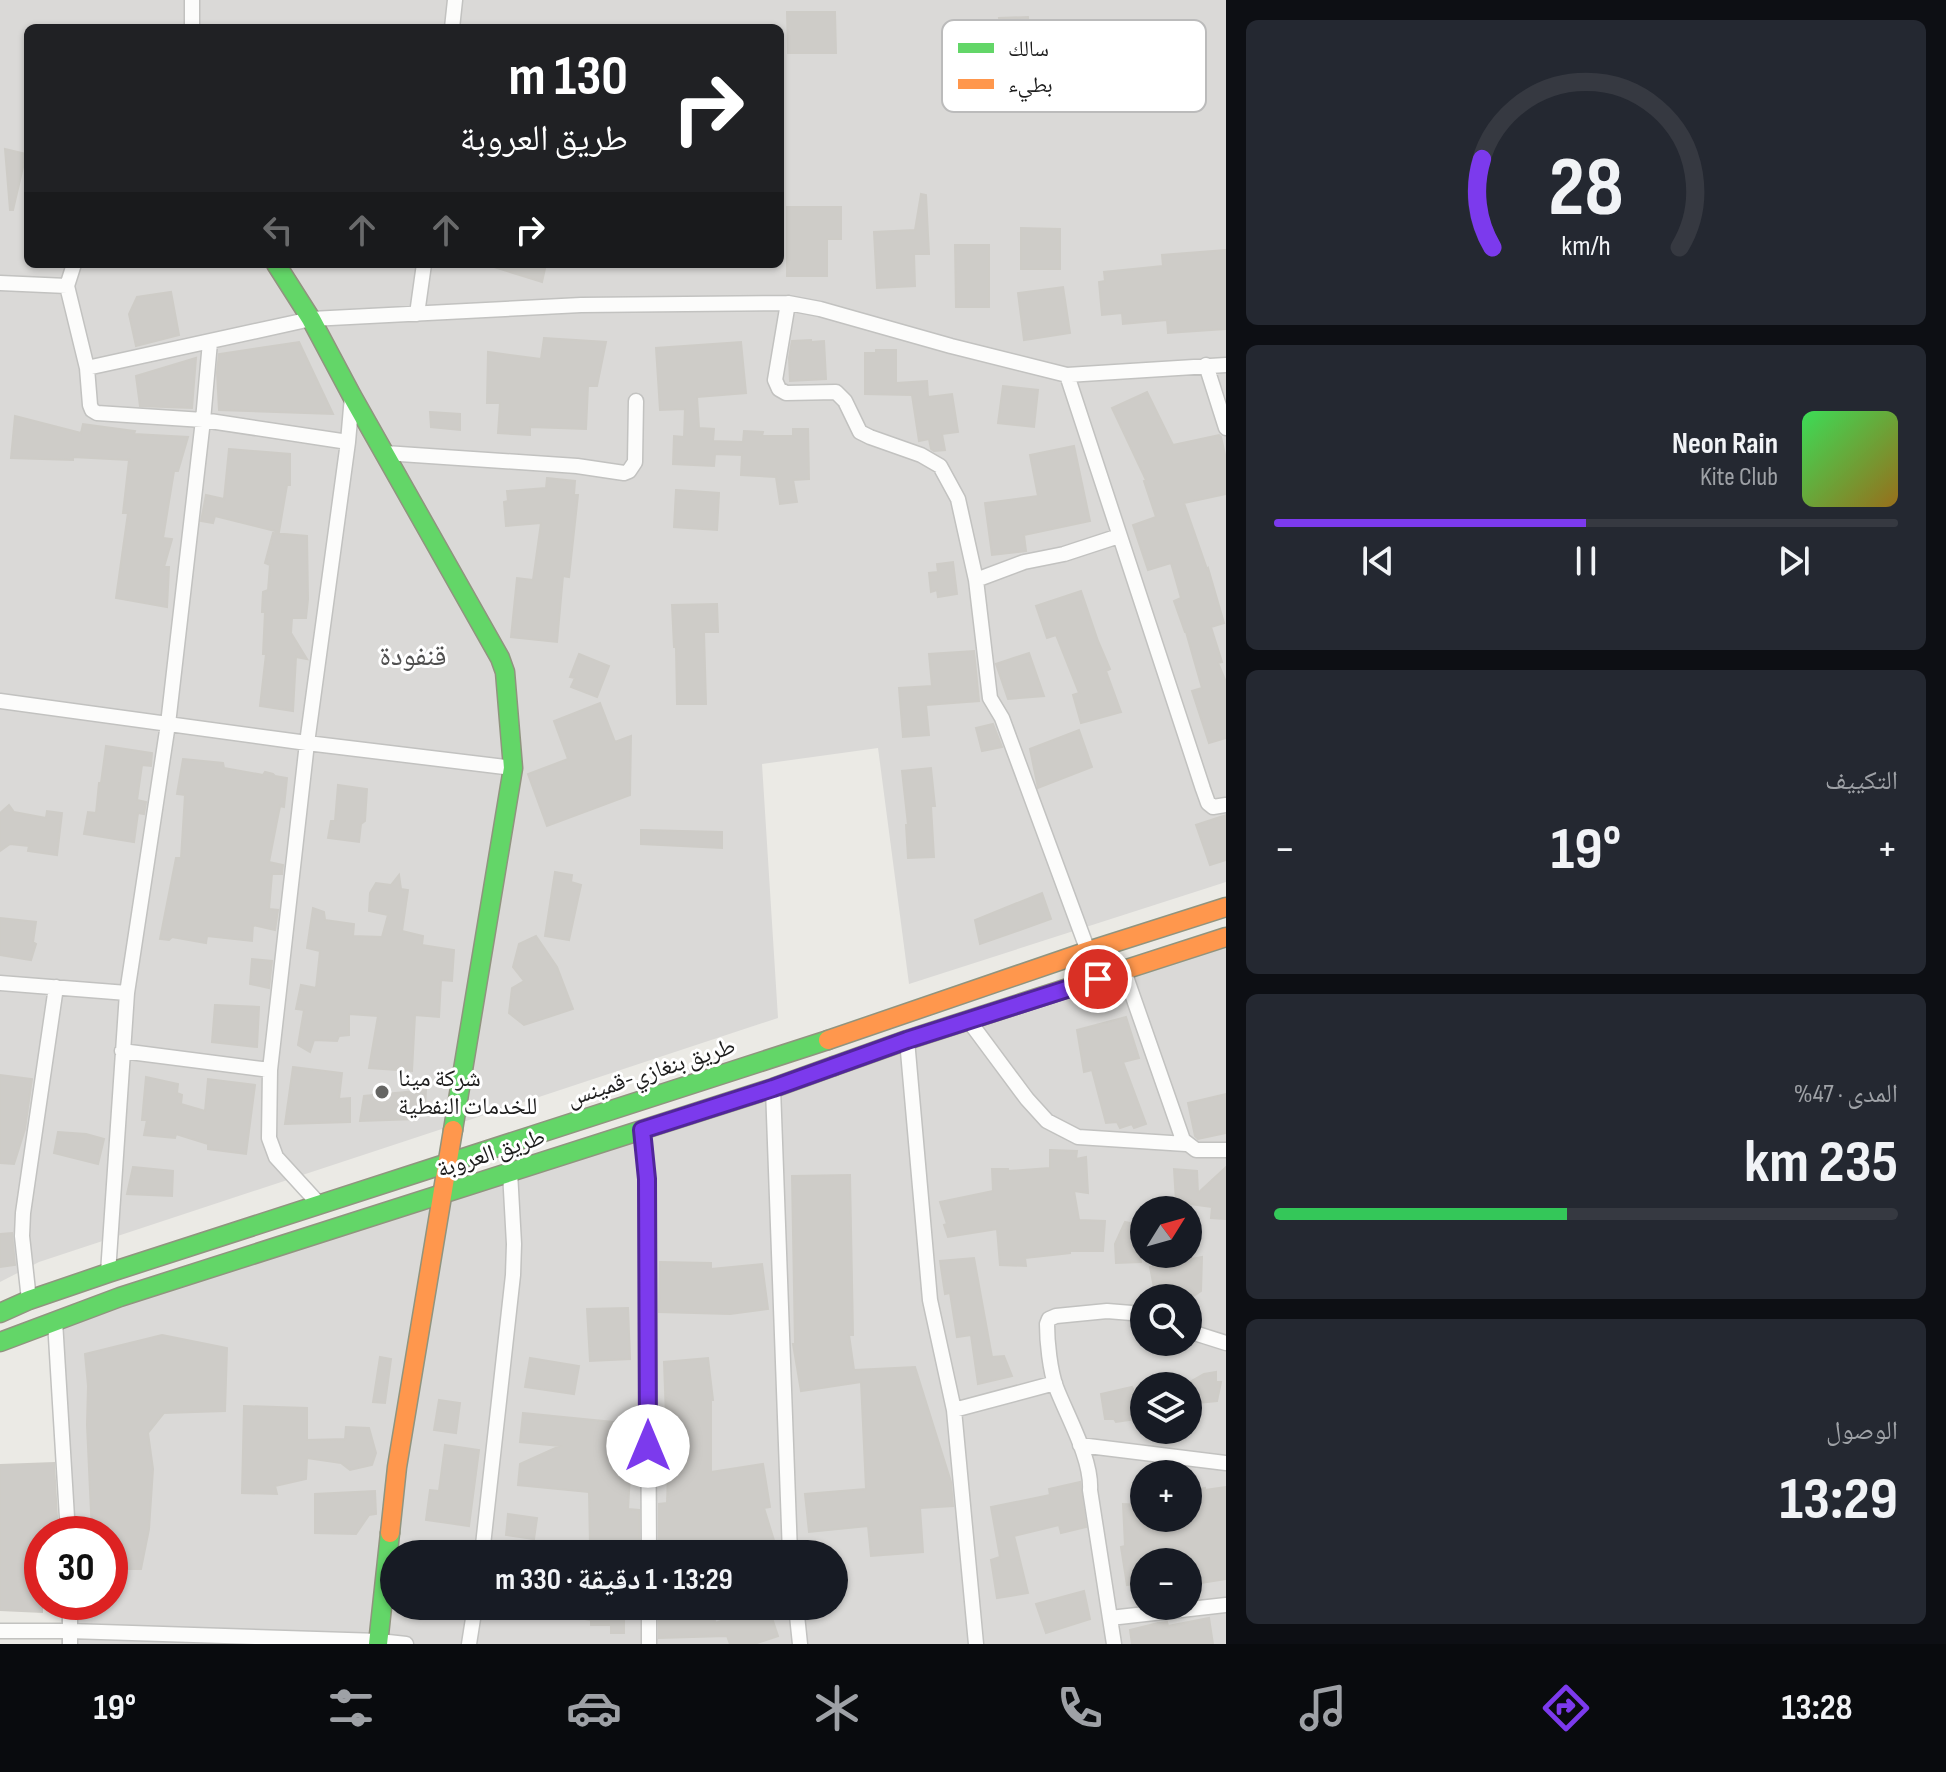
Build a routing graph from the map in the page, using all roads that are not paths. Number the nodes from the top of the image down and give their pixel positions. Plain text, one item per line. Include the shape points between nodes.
1 (192, 0) edge
2 (455, 0) edge
3 (192, 24) edge
4 (452, 24) edge
5 (73, 268) edge
6 (279, 268) edge
7 (423, 268) edge
8 (0, 283) edge
9 (67, 286) junction
10 (788, 303) junction
11 (417, 314) junction
12 (311, 319) junction
13 (210, 342) junction
14 (1206, 365) junction
15 (1226, 365) edge
16 (87, 368) junction
17 (1067, 375) junction
18 (352, 396) junction
19 (636, 401) dead end
20 (203, 420) junction
21 (1226, 428) edge
22 (348, 442) junction
23 (385, 453) junction
24 (1119, 536) junction
25 (976, 580) junction
26 (0, 701) edge
27 (168, 724) junction
28 (307, 743) junction
29 (513, 768) junction
30 (1226, 805) edge
31 (1226, 907) edge
32 (1226, 937) edge
33 (1088, 951) junction
34 (1124, 971) junction
35 (0, 983) edge
36 (56, 987) junction
37 (127, 993) junction
38 (969, 1021) junction
39 (907, 1040) junction
40 (122, 1051) junction
41 (270, 1070) junction
42 (773, 1088) junction
43 (642, 1130) junction
44 (1186, 1144) junction
45 (1226, 1150) edge
46 (447, 1163) junction
47 (510, 1172) junction
48 (442, 1194) junction
49 (319, 1204) junction
50 (108, 1273) junction
51 (29, 1300) junction
52 (0, 1313) edge
53 (1130, 1313) edge
54 (55, 1321) junction
55 (1202, 1335) edge
56 (0, 1342) edge
57 (1226, 1343) edge
58 (1055, 1383) junction
59 (954, 1410) junction
60 (1080, 1445) junction
61 (1226, 1463) edge
62 (67, 1516) edge
63 (484, 1540) edge
64 (649, 1540) edge
65 (789, 1540) edge
66 (1226, 1605) edge
67 (1110, 1618) junction
68 (473, 1620) edge
69 (649, 1620) edge
70 (797, 1620) edge
71 (0, 1631) edge
72 (70, 1637) edge
73 (379, 1643) edge
74 (406, 1644) edge
75 (469, 1644) edge
76 (649, 1644) edge
77 (800, 1644) edge
78 (976, 1644) edge
79 (1114, 1644) edge

1 - 3 street
2 - 4 street
5 - 9 street
6 - 12 main road
7 - 11 street
8 - 9 street
9 - 16 street
10 - 11 street via 581,305
10 - 17 street
10 - 25 street via 775,380 779,389 836,392 860,432 940,466 958,499
11 - 12 street
12 - 13 street
12 - 18 main road
13 - 16 street
13 - 20 street
14 - 15 street
14 - 17 street
14 - 21 street
16 - 20 street via 90,405 97,413
17 - 24 street
18 - 22 street
18 - 23 main road
19 - 23 street via 635,462 624,473
20 - 22 street
20 - 27 street
22 - 28 street
23 - 29 main road via 500,658
24 - 25 street
24 - 30 street via 1208,803
25 - 33 street via 990,698
26 - 27 street
27 - 28 street
27 - 37 street
28 - 29 street
28 - 41 street
29 - 46 main road
31 - 33 main road, طريق بنغازي-قمينس
32 - 34 main road, طريق العروبة
33 - 46 main road, طريق بنغازي-قمينس
34 - 38 main road, طريق العروبة
34 - 44 street
35 - 36 street
36 - 37 street
36 - 51 street via 23,1213
37 - 40 street
38 - 39 main road, طريق العروبة
38 - 44 street via 1047,1121 1078,1137
39 - 42 main road, طريق العروبة
39 - 59 street via 930,1300
40 - 41 street
40 - 50 street
41 - 49 street via 269,1138 276,1157
42 - 43 main road, طريق العروبة
42 - 65 street
43 - 47 main road, طريق العروبة
43 - 64 street via 647,1179
44 - 45 street via 1196,1150
46 - 48 main road
46 - 49 main road, طريق بنغازي-قمينس
47 - 48 main road, طريق العروبة
47 - 63 street via 513,1275
48 - 54 main road, طريق العروبة
48 - 73 main road via 397,1467
49 - 50 main road, طريق بنغازي-قمينس
50 - 51 main road, طريق بنغازي-قمينس
51 - 52 main road, طريق بنغازي-قمينس
53 - 58 street via 1049,1319
54 - 56 main road, طريق العروبة
54 - 62 street
55 - 57 street
58 - 59 street
58 - 60 street
59 - 78 street
60 - 61 street
60 - 67 street via 1091,1480
66 - 67 street
67 - 79 street
68 - 75 street
69 - 76 street
70 - 77 street
71 - 72 street
72 - 73 street
73 - 74 street

